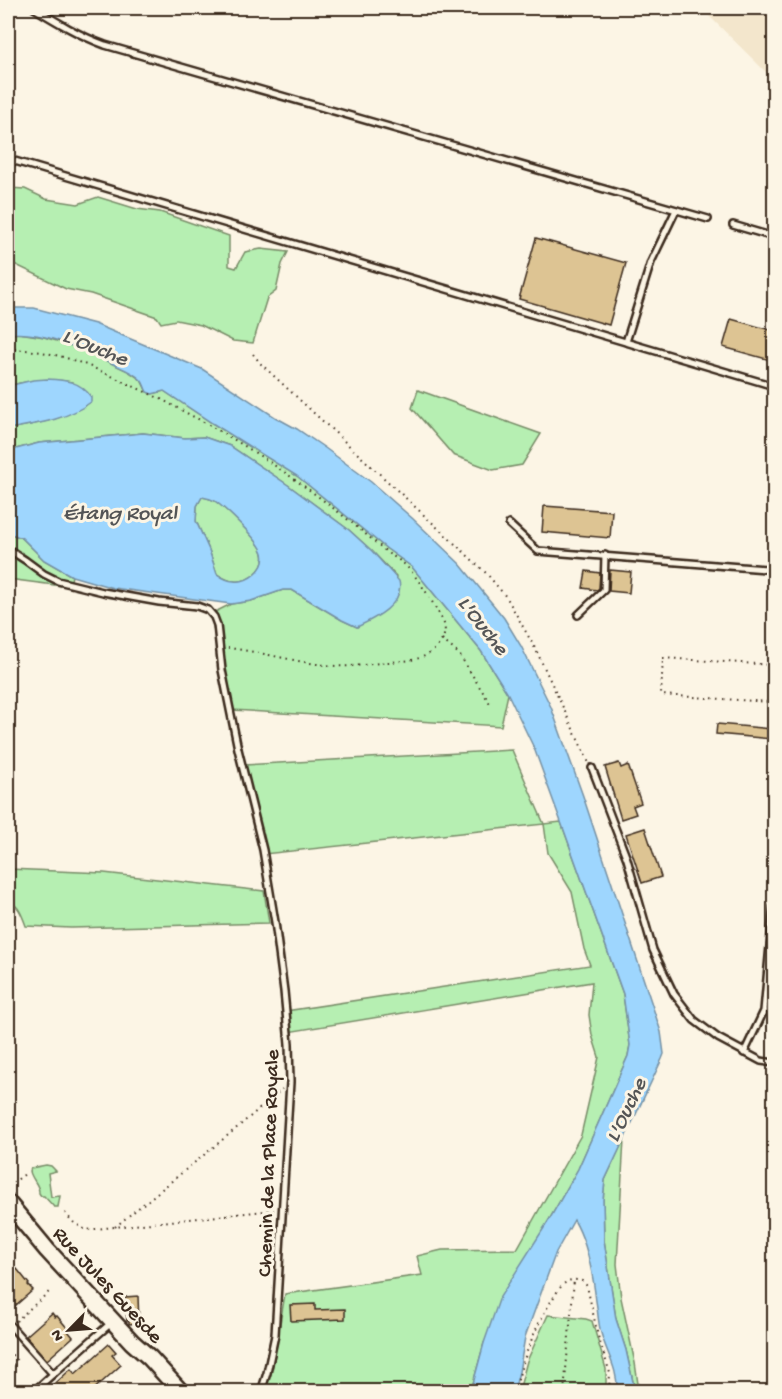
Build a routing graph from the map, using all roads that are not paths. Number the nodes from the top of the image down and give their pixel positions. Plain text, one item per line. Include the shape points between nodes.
1 (34, 8) edge
2 (8, 159) edge
3 (676, 210) junction
4 (708, 219) dead end
5 (734, 225) dead end
6 (774, 237) edge
7 (626, 342) junction
8 (774, 386) edge
9 (774, 413) edge
10 (774, 428) edge
11 (509, 524) dead end
12 (8, 549) edge
13 (605, 555) junction
14 (774, 566) edge
15 (578, 615) dead end
16 (592, 768) road end
17 (774, 902) edge
18 (744, 1053) junction
19 (774, 1063) edge
20 (8, 1203) edge
21 (113, 1322) junction
22 (9, 1325) edge
23 (52, 1374) junction
24 (33, 1392) edge
25 (181, 1392) edge
26 (261, 1392) edge

1 - 3 lane via 105,45
2 - 7 lane
3 - 4 lane
3 - 7 lane via 651,262
5 - 6 lane
7 - 8 lane
9 - 10 lane
11 - 13 lane via 538,551
12 - 26 lane, Chemin de la Place Royale via 58,581 197,606 208,610 217,625 238,749 263,850 289,1044 275,1335
13 - 14 lane via 766,569
13 - 15 lane via 604,590
16 - 18 lane via 627,859 653,950 674,994 694,1020
17 - 18 lane via 764,1011
18 - 19 lane
20 - 21 street, Rue Jules Guesde
21 - 23 lane
21 - 25 street, Rue Jules Guesde
22 - 23 lane
23 - 24 lane

